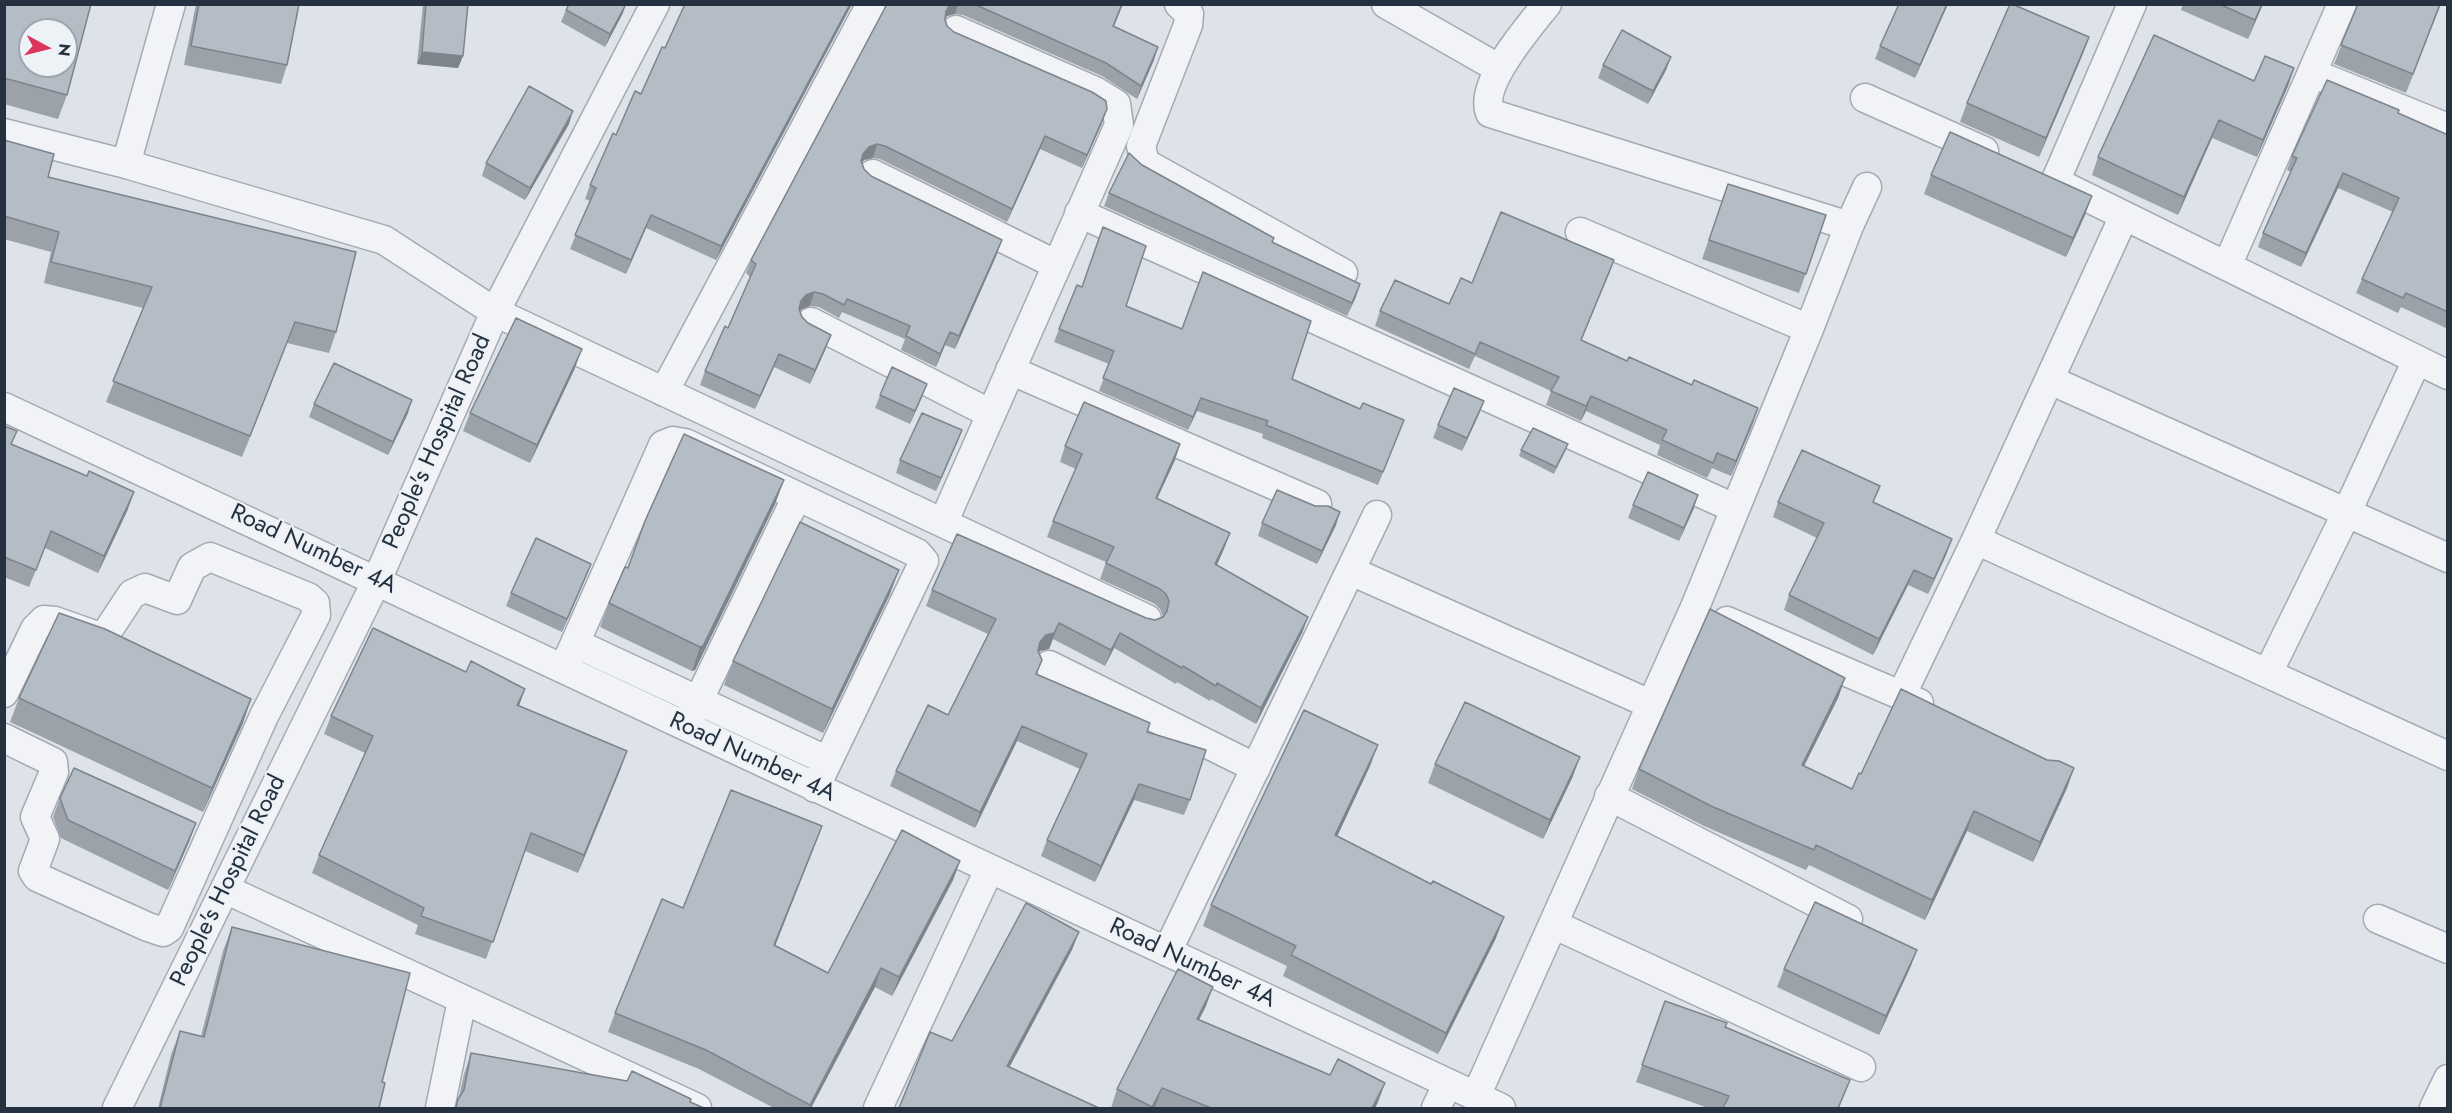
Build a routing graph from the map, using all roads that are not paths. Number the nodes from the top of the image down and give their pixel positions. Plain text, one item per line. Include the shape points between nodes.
1 (171, 4) edge
2 (655, 4) edge
3 (871, 4) edge
4 (1179, 4) edge
5 (1386, 4) edge
6 (1546, 4) edge
7 (2132, 4) edge
8 (2342, 4) edge
9 (956, 30) edge
10 (1498, 68) junction
11 (2312, 73) junction
12 (1865, 98) dead end
13 (2448, 128) edge
14 (4, 133) edge
15 (126, 164) junction
16 (2034, 173) junction
17 (873, 174) edge
18 (1867, 187) dead end
19 (1079, 213) junction
20 (2124, 216) junction
21 (1849, 226) junction
22 (1580, 232) dead end
23 (1057, 265) junction
24 (2227, 266) junction
25 (1342, 273) edge
26 (495, 312) junction
27 (811, 322) edge
28 (1809, 329) junction
29 (2417, 360) junction
30 (1010, 370) junction
31 (2448, 375) edge
32 (2050, 380) junction
33 (664, 392) junction
34 (4, 407) edge
35 (991, 414) junction
36 (797, 496) junction
37 (1317, 504) edge
38 (1734, 508) junction
39 (2347, 512) junction
40 (1377, 515) dead end
41 (943, 523) junction
42 (1976, 540) junction
43 (2448, 558) edge
44 (1350, 571) junction
45 (377, 580) junction
46 (1695, 607) junction
47 (1147, 619) edge
48 (569, 656) junction
49 (1049, 665) dead end
50 (2268, 673) junction
51 (4, 693) edge
52 (1902, 694) junction
53 (698, 700) junction
54 (1650, 704) junction
55 (253, 710) junction
56 (1943, 714) edge
57 (685, 726) junction
58 (302, 733) junction
59 (4, 738) edge
60 (2448, 756) edge
61 (828, 761) junction
62 (53, 762) junction
63 (1256, 768) junction
64 (84, 777) edge
65 (815, 788) junction
66 (1609, 796) junction
67 (200, 830) junction
68 (244, 849) junction
69 (989, 870) junction
70 (225, 888) junction
71 (2379, 919) dead end
72 (1553, 924) junction
73 (1874, 933) edge
74 (2448, 949) edge
75 (1167, 952) junction
76 (462, 1000) junction
77 (1861, 1068) dead end
78 (2448, 1079) edge
79 (1448, 1083) junction
80 (1488, 1102) edge
81 (117, 1108) edge
82 (440, 1108) edge
83 (697, 1108) edge
84 (878, 1108) edge
85 (1436, 1108) edge
86 (2434, 1108) edge

1 - 15 street
2 - 26 street, People's Hospital Road
3 - 33 street
4 - 25 street via 1189,14 1188,25 1141,146 1145,164
5 - 10 street
6 - 10 street
7 - 16 street
8 - 11 street
9 - 19 street via 1116,104 1119,125
10 - 21 street via 1487,106 1490,113
11 - 13 street
11 - 24 street
12 - 16 street
14 - 15 street
15 - 26 street via 384,240
16 - 20 street
17 - 23 street
18 - 21 street
19 - 23 street
19 - 38 street
20 - 24 street
20 - 32 street
21 - 28 street
22 - 28 street
23 - 30 street
24 - 29 street
26 - 33 street
26 - 45 street, People's Hospital Road
27 - 35 street
28 - 38 street
29 - 31 street
29 - 39 street
30 - 35 street
30 - 37 street
32 - 39 street
32 - 42 street
33 - 41 street
34 - 45 street, Road Number 4A
35 - 41 street
36 - 48 street via 685,443 673,441 663,445
36 - 53 street
36 - 61 street via 917,553 924,561
38 - 46 street
39 - 43 street
39 - 50 street
40 - 44 street
41 - 47 street
42 - 50 street
42 - 52 street
44 - 54 street
44 - 63 street
45 - 48 street, Road Number 4A
45 - 58 street, People's Hospital Road
46 - 52 street
46 - 54 street
48 - 53 street
48 - 57 street, Road Number 4A
49 - 63 street
50 - 60 street
51 - 55 street via 35,629 44,620 114,643 132,594 145,588 177,600 192,567 210,557 315,603 316,615
52 - 56 street
53 - 57 street
53 - 61 street
54 - 66 street
55 - 58 street
55 - 67 street
57 - 65 street, Road Number 4A
58 - 68 street, People's Hospital Road
59 - 62 street
61 - 65 street
62 - 64 street
62 - 67 street via 54,771 36,817 45,839 34,866 37,877 163,932 169,928
63 - 75 street
65 - 69 street, Road Number 4A
66 - 72 street
66 - 73 street
67 - 68 street
68 - 70 street, People's Hospital Road
69 - 75 street, Road Number 4A
69 - 84 street
70 - 76 street
70 - 81 street, People's Hospital Road
71 - 74 street
72 - 77 street
72 - 80 street
75 - 79 street, Road Number 4A
76 - 82 street
76 - 83 street
78 - 86 street
79 - 80 street, Road Number 4A
79 - 85 street

